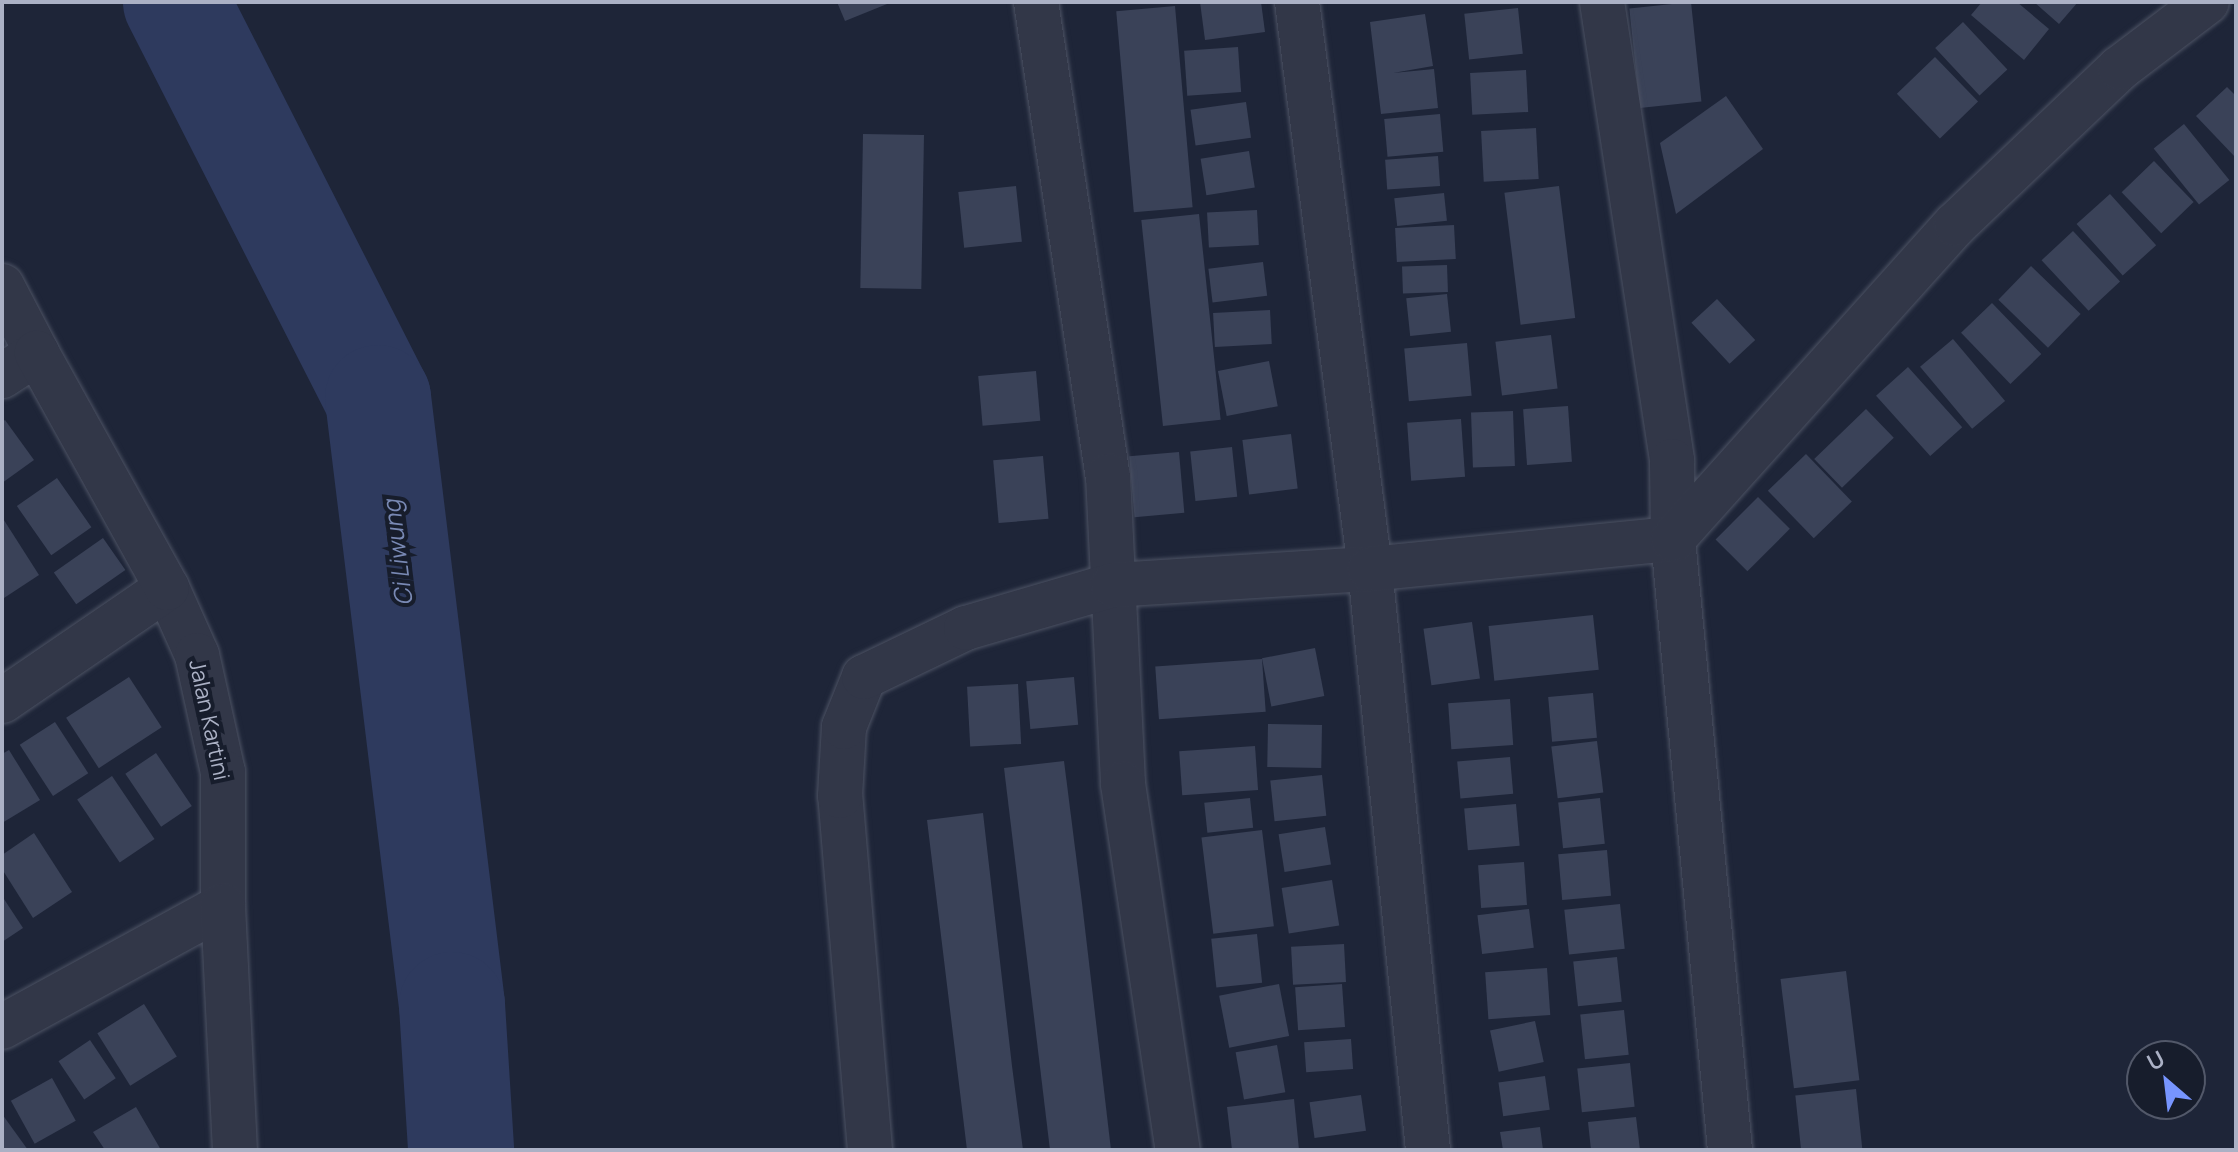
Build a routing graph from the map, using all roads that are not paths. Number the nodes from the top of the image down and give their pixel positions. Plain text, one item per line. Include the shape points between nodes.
1 (1036, 2) edge
2 (1297, 2) edge
3 (1602, 2) edge
4 (2207, 2) edge
5 (2, 286) edge
6 (20, 364) edge
7 (1673, 539) junction
8 (1370, 569) junction
9 (1113, 585) junction
10 (167, 588) junction
11 (2, 701) edge
12 (223, 906) junction
13 (2, 1027) edge
14 (235, 1150) edge
15 (870, 1150) edge
16 (1178, 1150) edge
17 (1428, 1150) edge
18 (1730, 1150) edge

1 - 9 street via 1108,476
2 - 8 street
3 - 7 street via 1672,461
4 - 7 street via 2120,68 1956,224
5 - 6 street, Jalan Kartini
6 - 10 street, Jalan Kartini
7 - 8 street
7 - 18 street
8 - 9 street
8 - 17 street
9 - 15 street via 966,628 864,677 844,727 840,796
9 - 16 street via 1123,784
10 - 11 street
10 - 12 street, Jalan Kartini via 197,655 223,772
12 - 13 street
12 - 14 street, Jalan Kartini

